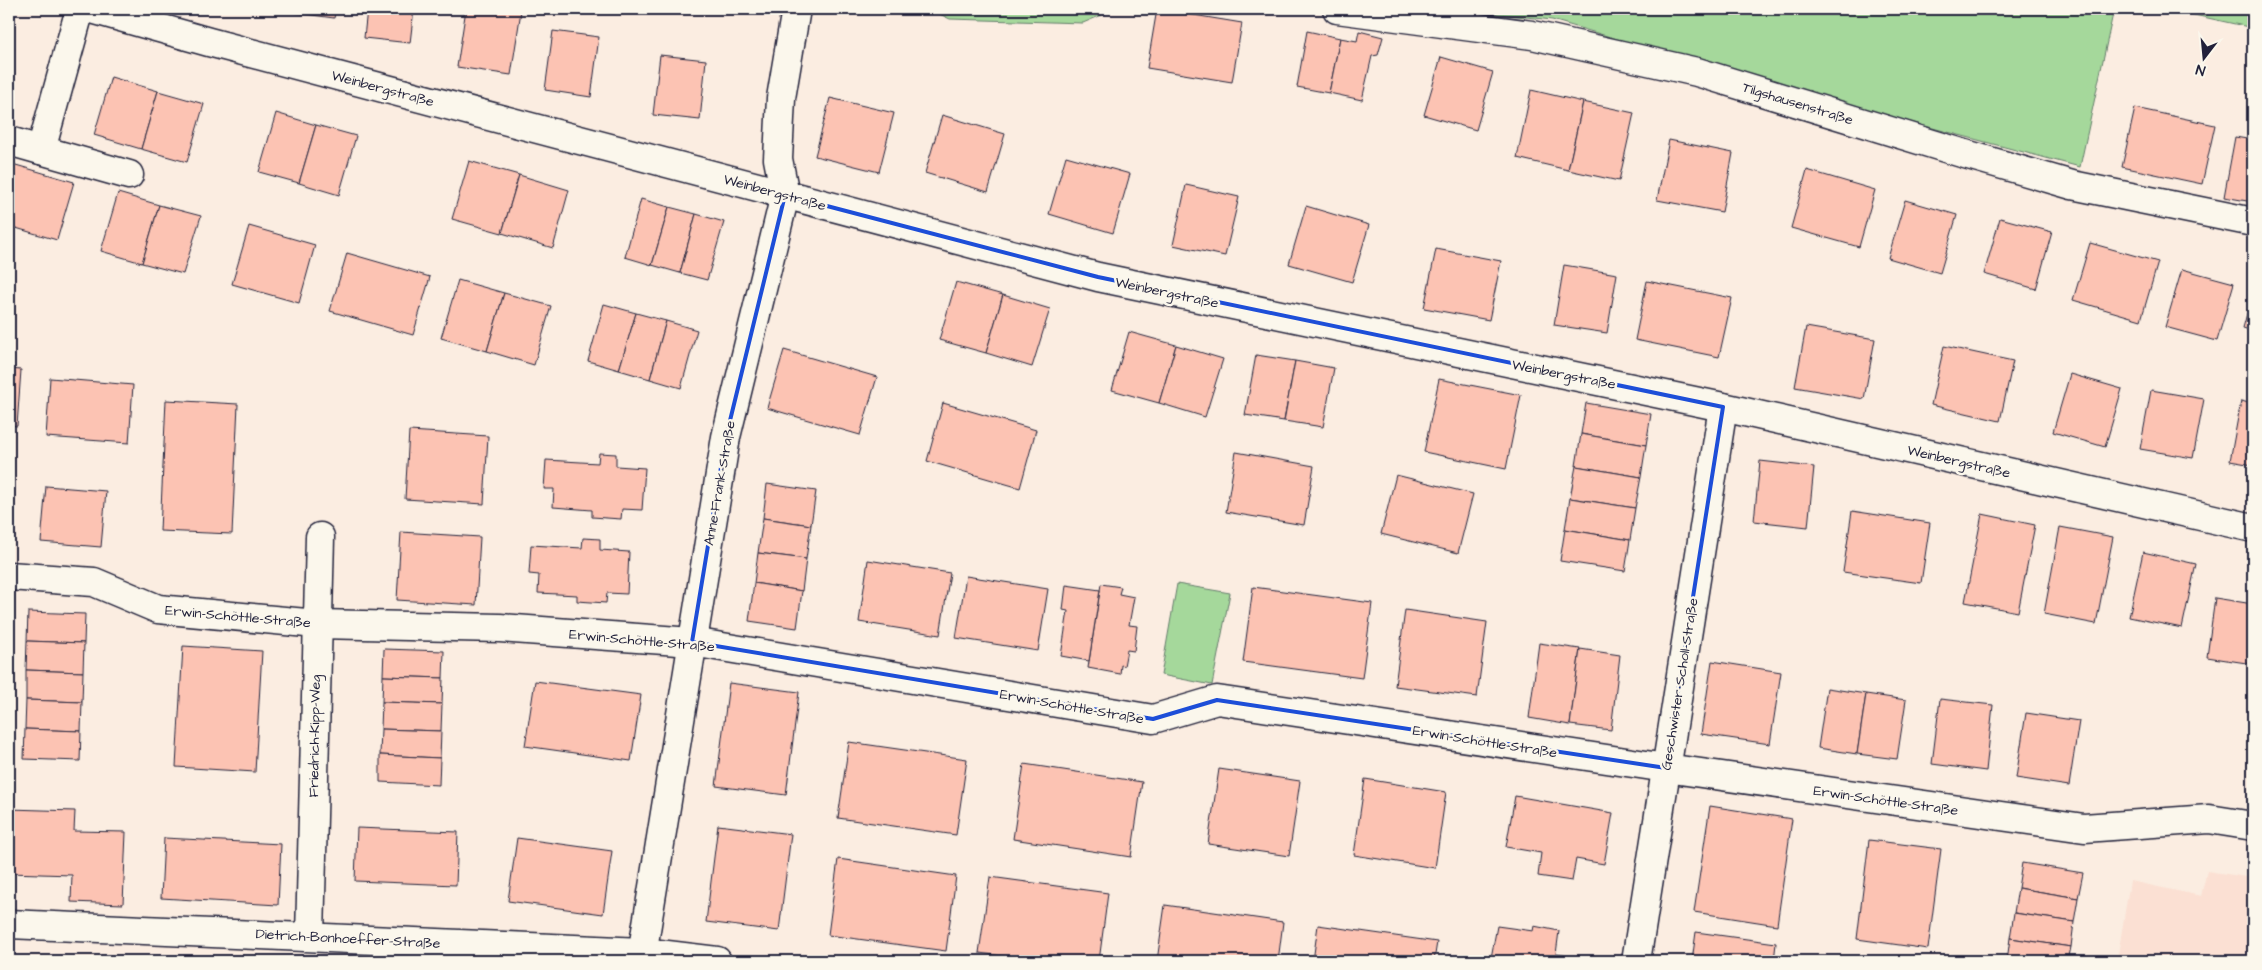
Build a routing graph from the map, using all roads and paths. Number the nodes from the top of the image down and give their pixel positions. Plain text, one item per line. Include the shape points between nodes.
1 (80, 9) edge
2 (92, 9) edge
3 (796, 9) edge
4 (1337, 9) edge
5 (9, 141) edge
6 (41, 150) junction
7 (129, 175) dead end
8 (785, 195) junction
9 (2253, 222) edge
10 (1723, 407) junction
11 (2253, 528) edge
12 (320, 537) dead end
13 (9, 576) edge
14 (317, 624) junction
15 (692, 642) junction
16 (1666, 768) junction
17 (2253, 826) edge
18 (9, 924) edge
19 (310, 936) junction
20 (641, 957) edge
21 (717, 961) edge
22 (1636, 961) edge

1 - 6 street
2 - 8 street, Weinbergstraße
3 - 8 street, Anne-Frank-Straße via 781,98 778,158
4 - 9 street, Tilgshausenstraße via 1532,35 1697,72 2072,185
5 - 6 street
6 - 7 street
8 - 10 street, Weinbergstraße via 1098,277
8 - 15 street, Anne-Frank-Straße via 726,437
10 - 11 street, Weinbergstraße
10 - 16 street, Geschwister-Scholl-Straße
12 - 14 street, Friedrich-Kipp-Weg
13 - 14 street, Erwin-Schöttle-Straße via 94,582 158,609
14 - 15 street, Erwin-Schöttle-Straße via 500,628
14 - 19 street, Friedrich-Kipp-Weg
15 - 16 street, Erwin-Schöttle-Straße via 1153,719 1217,700
15 - 20 street, Anne-Frank-Straße
16 - 17 street, Erwin-Schöttle-Straße via 2084,828 2209,819
16 - 22 street, Geschwister-Scholl-Straße
18 - 19 street, Dietrich-Bonhoeffer-Straße
19 - 20 street, Dietrich-Bonhoeffer-Straße
20 - 21 street, Dietrich-Bonhoeffer-Straße

